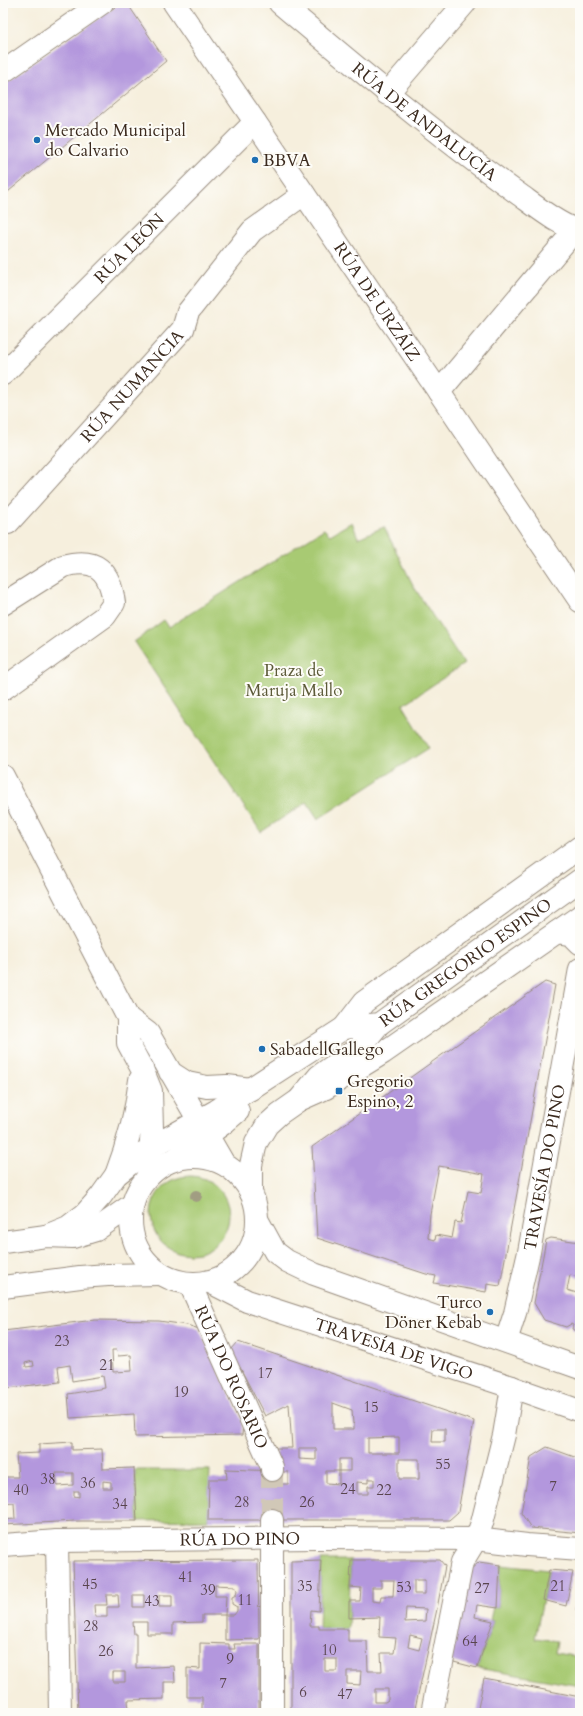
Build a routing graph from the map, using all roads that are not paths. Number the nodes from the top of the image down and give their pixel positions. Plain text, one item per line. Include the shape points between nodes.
1 (102, 3) edge
2 (174, 3) edge
3 (280, 3) edge
4 (465, 3) edge
5 (3, 72) edge
6 (387, 94) junction
7 (254, 122) junction
8 (304, 194) junction
9 (578, 230) edge
10 (3, 374) edge
11 (439, 392) junction
12 (3, 523) edge
13 (580, 601) edge
14 (3, 604) edge
15 (3, 689) edge
16 (3, 776) edge
17 (580, 846) edge
18 (580, 880) edge
19 (580, 916) edge
20 (557, 932) junction
21 (580, 943) edge
22 (580, 969) edge
23 (128, 1018) junction
24 (379, 1024) junction
25 (344, 1028) junction
26 (142, 1069) junction
27 (170, 1072) junction
28 (251, 1089) junction
29 (299, 1100) junction
30 (203, 1128) junction
31 (150, 1148) junction
32 (174, 1160) junction
33 (224, 1164) junction
34 (116, 1175) junction
35 (148, 1175) junction
36 (251, 1193) junction
37 (133, 1204) junction
38 (258, 1221) junction
39 (46, 1236) junction
40 (3, 1242) edge
41 (160, 1274) junction
42 (200, 1283) junction
43 (3, 1287) edge
44 (506, 1341) junction
45 (580, 1368) edge
46 (512, 1387) junction
47 (580, 1411) edge
48 (272, 1470) tunnel mouth
49 (272, 1529) junction
50 (476, 1539) junction
51 (57, 1541) junction
52 (3, 1545) edge
53 (580, 1549) edge
54 (60, 1713) edge
55 (272, 1713) edge
56 (432, 1713) edge

1 - 5 street
2 - 7 street, RÚA DE URZÁIZ
3 - 6 street, RÚA DE ANDALUCÍA
4 - 6 street
6 - 9 street, RÚA DE ANDALUCÍA via 553,218
7 - 8 street, RÚA DE URZÁIZ
7 - 10 street, RÚA LEÓN
8 - 11 street, RÚA DE URZÁIZ
8 - 12 street, RÚA NUMANCIA via 252,231 188,312 183,328 8,523
9 - 11 street
11 - 13 street, RÚA DE URZÁIZ
14 - 15 street via 63,566 74,563 92,564 106,575 112,586 114,603 105,616
16 - 23 street
17 - 25 street via 364,1002
18 - 24 street, RÚA GREGORIO ESPINO
19 - 20 street
20 - 21 street via 571,934
20 - 29 street via 384,1053 326,1088
22 - 44 street, TRAVESÍA DO PINO via 529,1252
23 - 26 street via 128,1043
23 - 27 street via 148,1033
24 - 25 street, RÚA GREGORIO ESPINO
24 - 29 street via 360,1047 319,1076
25 - 28 street
26 - 31 street via 151,1091
26 - 34 street via 134,1119
27 - 28 street via 187,1083 207,1087
27 - 30 street
28 - 30 street
29 - 36 street via 279,1114 256,1142 251,1165
30 - 31 street
30 - 32 street
30 - 33 street
31 - 34 street
31 - 35 street
32 - 33 street via 200,1156
32 - 35 street
33 - 36 street via 236,1172
34 - 39 street via 85,1214 68,1227
35 - 37 street
36 - 38 street
37 - 39 street via 96,1230 73,1237
37 - 41 street via 131,1230 141,1255
38 - 42 street via 252,1248 244,1259 229,1273
38 - 44 street via 275,1252 302,1269
39 - 40 street
41 - 42 street via 179,1282
41 - 43 street via 108,1274
42 - 46 street, TRAVESÍA DE VIGO via 247,1301
42 - 48 street, RÚA DO ROSARIO
44 - 45 street
46 - 47 street, TRAVESÍA DE VIGO
46 - 50 street via 504,1435
49 - 50 street, RÚA DO PINO
49 - 51 street, RÚA DO PINO
49 - 55 street
50 - 53 street, RÚA DO PINO
50 - 56 street via 462,1562
51 - 52 street, RÚA DO PINO
51 - 54 street

